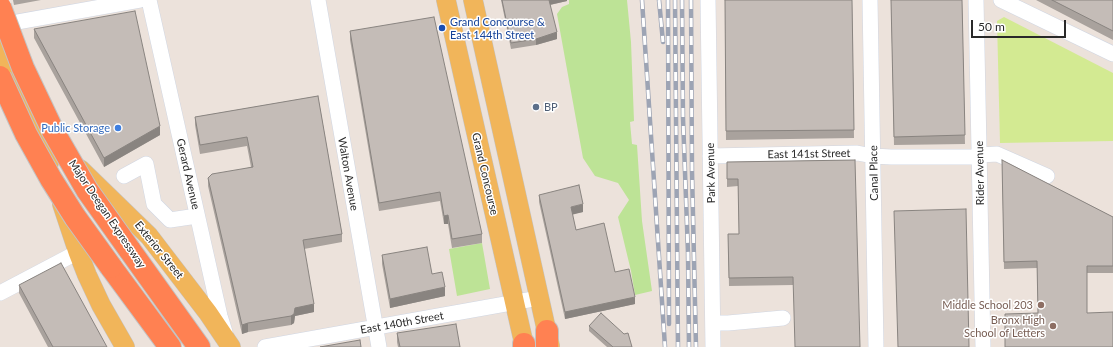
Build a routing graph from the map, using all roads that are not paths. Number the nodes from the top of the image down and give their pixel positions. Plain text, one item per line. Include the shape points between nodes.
1 (140, 0) edge
2 (149, 0) edge
3 (318, 0) edge
4 (446, 0) edge
5 (473, 0) edge
6 (708, 0) edge
7 (870, 0) edge
8 (976, 0) edge
9 (1002, 0) edge
10 (0, 7) edge
11 (0, 24) edge
12 (0, 42) edge
13 (0, 46) edge
14 (1113, 54) edge
15 (0, 77) edge
16 (39, 131) junction
17 (710, 156) junction
18 (873, 156) junction
19 (980, 156) junction
20 (74, 164) junction
21 (124, 176) dead end
22 (1047, 176) dead end
23 (54, 178) junction
24 (197, 216) junction
25 (78, 252) junction
26 (0, 293) edge
27 (539, 298) junction
28 (514, 302) junction
29 (143, 310) junction
30 (783, 318) dead end
31 (713, 322) junction
32 (375, 328) junction
33 (548, 342) edge
34 (199, 345) edge
35 (524, 346) edge
36 (125, 347) edge
37 (154, 347) edge
38 (170, 347) edge
39 (232, 347) edge
40 (265, 347) edge
41 (379, 347) edge
42 (714, 347) edge
43 (876, 347) edge
44 (983, 347) edge

1 - 11 street
2 - 24 street, Gerard Avenue
3 - 32 street, Walton Avenue
4 - 28 main road, Grand Concourse
5 - 27 main road
6 - 17 street, Park Avenue
7 - 18 street, Canal Place
8 - 19 street, Rider Avenue
9 - 14 street
10 - 34 highway, Major Deegan Expressway, bridge via 23,68 53,131 88,190
12 - 13 main road, Exterior Street
13 - 16 main road, Exterior Street
15 - 29 highway, bridge via 26,134 51,178 75,217
16 - 20 main road, Exterior Street
16 - 23 main road, Exterior Street
17 - 18 street, East 141st Street via 857,153
17 - 31 street, Park Avenue
18 - 19 street, East 141st Street
18 - 43 street, Canal Place
19 - 22 street, East 141st Street via 997,154
19 - 44 street, Rider Avenue
20 - 23 main road via 64,163 55,171
20 - 39 main road, Exterior Street via 149,236
21 - 24 street via 146,164 154,204 170,220
23 - 25 main road, Exterior Street
24 - 39 street, Gerard Avenue via 220,316
25 - 26 street
25 - 36 main road, Exterior Street via 94,290
27 - 28 street, East 140th Street
27 - 33 main road
28 - 32 street, East 140th Street
28 - 35 main road, Grand Concourse
29 - 37 highway
29 - 38 highway
30 - 31 street
31 - 42 street, Park Avenue
32 - 40 street, East 140th Street
32 - 41 street, Walton Avenue

